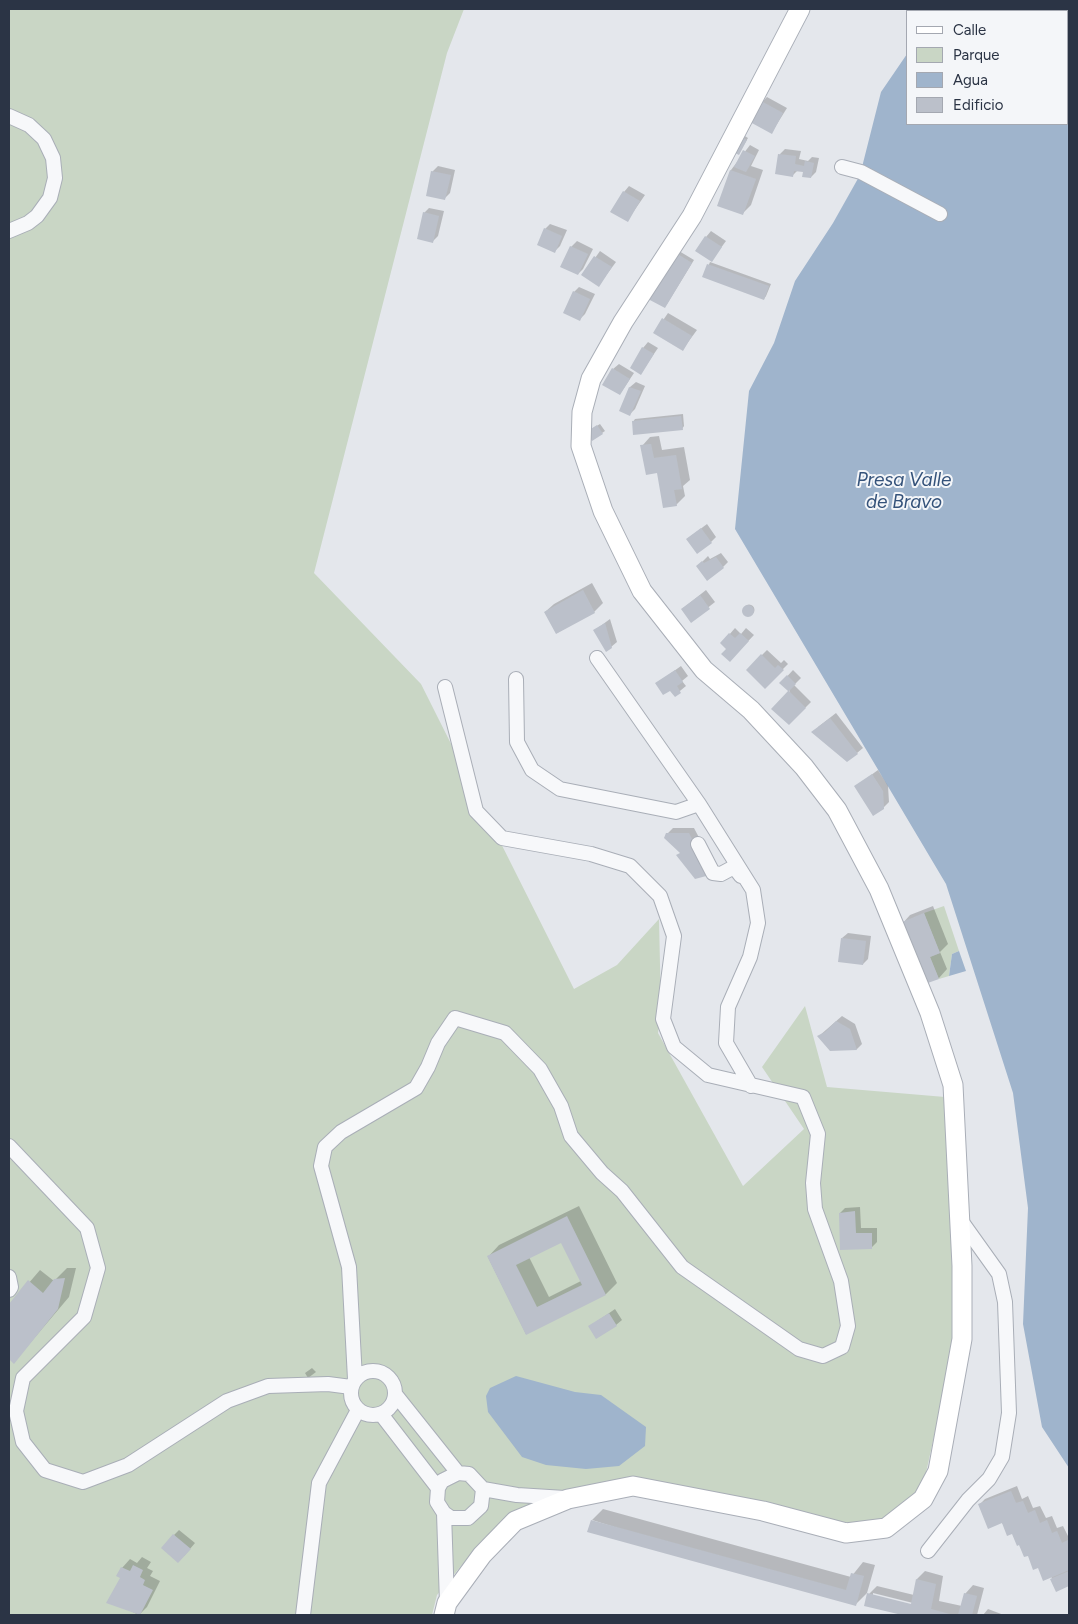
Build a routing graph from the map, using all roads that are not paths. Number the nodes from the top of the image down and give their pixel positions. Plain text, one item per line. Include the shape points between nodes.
1 (800, 9) edge
2 (9, 116) edge
3 (842, 167) dead end
4 (940, 214) dead end
5 (9, 231) edge
6 (597, 658) dead end
7 (516, 679) dead end
8 (445, 686) dead end
9 (699, 804) junction
10 (698, 844) dead end
11 (753, 890) junction
12 (751, 1086) junction
13 (9, 1146) edge
14 (959, 1218) junction
15 (9, 1277) edge
16 (9, 1290) edge
17 (353, 1383) junction
18 (395, 1394) junction
19 (358, 1410) junction
20 (381, 1414) junction
21 (458, 1473) junction
22 (438, 1488) junction
23 (483, 1489) junction
24 (568, 1498) junction
25 (444, 1513) junction
26 (928, 1551) dead end
27 (445, 1609) edge
28 (303, 1615) edge

1 - 14 main road via 692,216 622,322 591,379 582,412 581,446 603,511 642,591 704,670 751,710 804,767 837,810 879,890 930,1013 953,1085
2 - 5 street via 29,125 44,139 53,158 55,178 50,198 37,216
3 - 4 street via 861,172
6 - 9 street
7 - 9 street via 518,742 532,770 560,789 676,812
8 - 12 street via 476,811 502,838 591,854 630,866 660,896 674,936 663,1019 674,1047 708,1075
9 - 11 street
10 - 11 street via 713,873 721,874 734,867
11 - 12 street via 758,923 750,957 728,1007 726,1043
12 - 17 street via 803,1097 818,1134 813,1183 815,1208 841,1281 848,1326 842,1346 823,1356 799,1349 682,1267 622,1191 571,1136 561,1106 540,1069 505,1033 454,1018 416,1088 341,1132 325,1147 321,1166 349,1267
13 - 17 street via 88,1228 98,1268 84,1317 23,1378 16,1411 23,1442 45,1470 83,1482 128,1465 227,1401 268,1386
14 - 24 main road via 962,1339 938,1471 923,1499 886,1528 846,1533 763,1511 633,1486
14 - 26 street via 1000,1274 1005,1302 1009,1413 1002,1457 989,1479
15 - 16 street
17 - 18 street via 362,1373 371,1370 381,1372 389,1377
17 - 19 street via 353,1403
18 - 20 street via 388,1409
18 - 21 street
19 - 20 street via 365,1414
19 - 28 street via 319,1483
20 - 22 street
21 - 22 street via 442,1481
21 - 23 street via 469,1474
22 - 25 street via 437,1502
23 - 24 street via 517,1496
23 - 25 street via 481,1506 468,1518 460,1520
24 - 27 main road via 515,1521 482,1554
25 - 27 street

